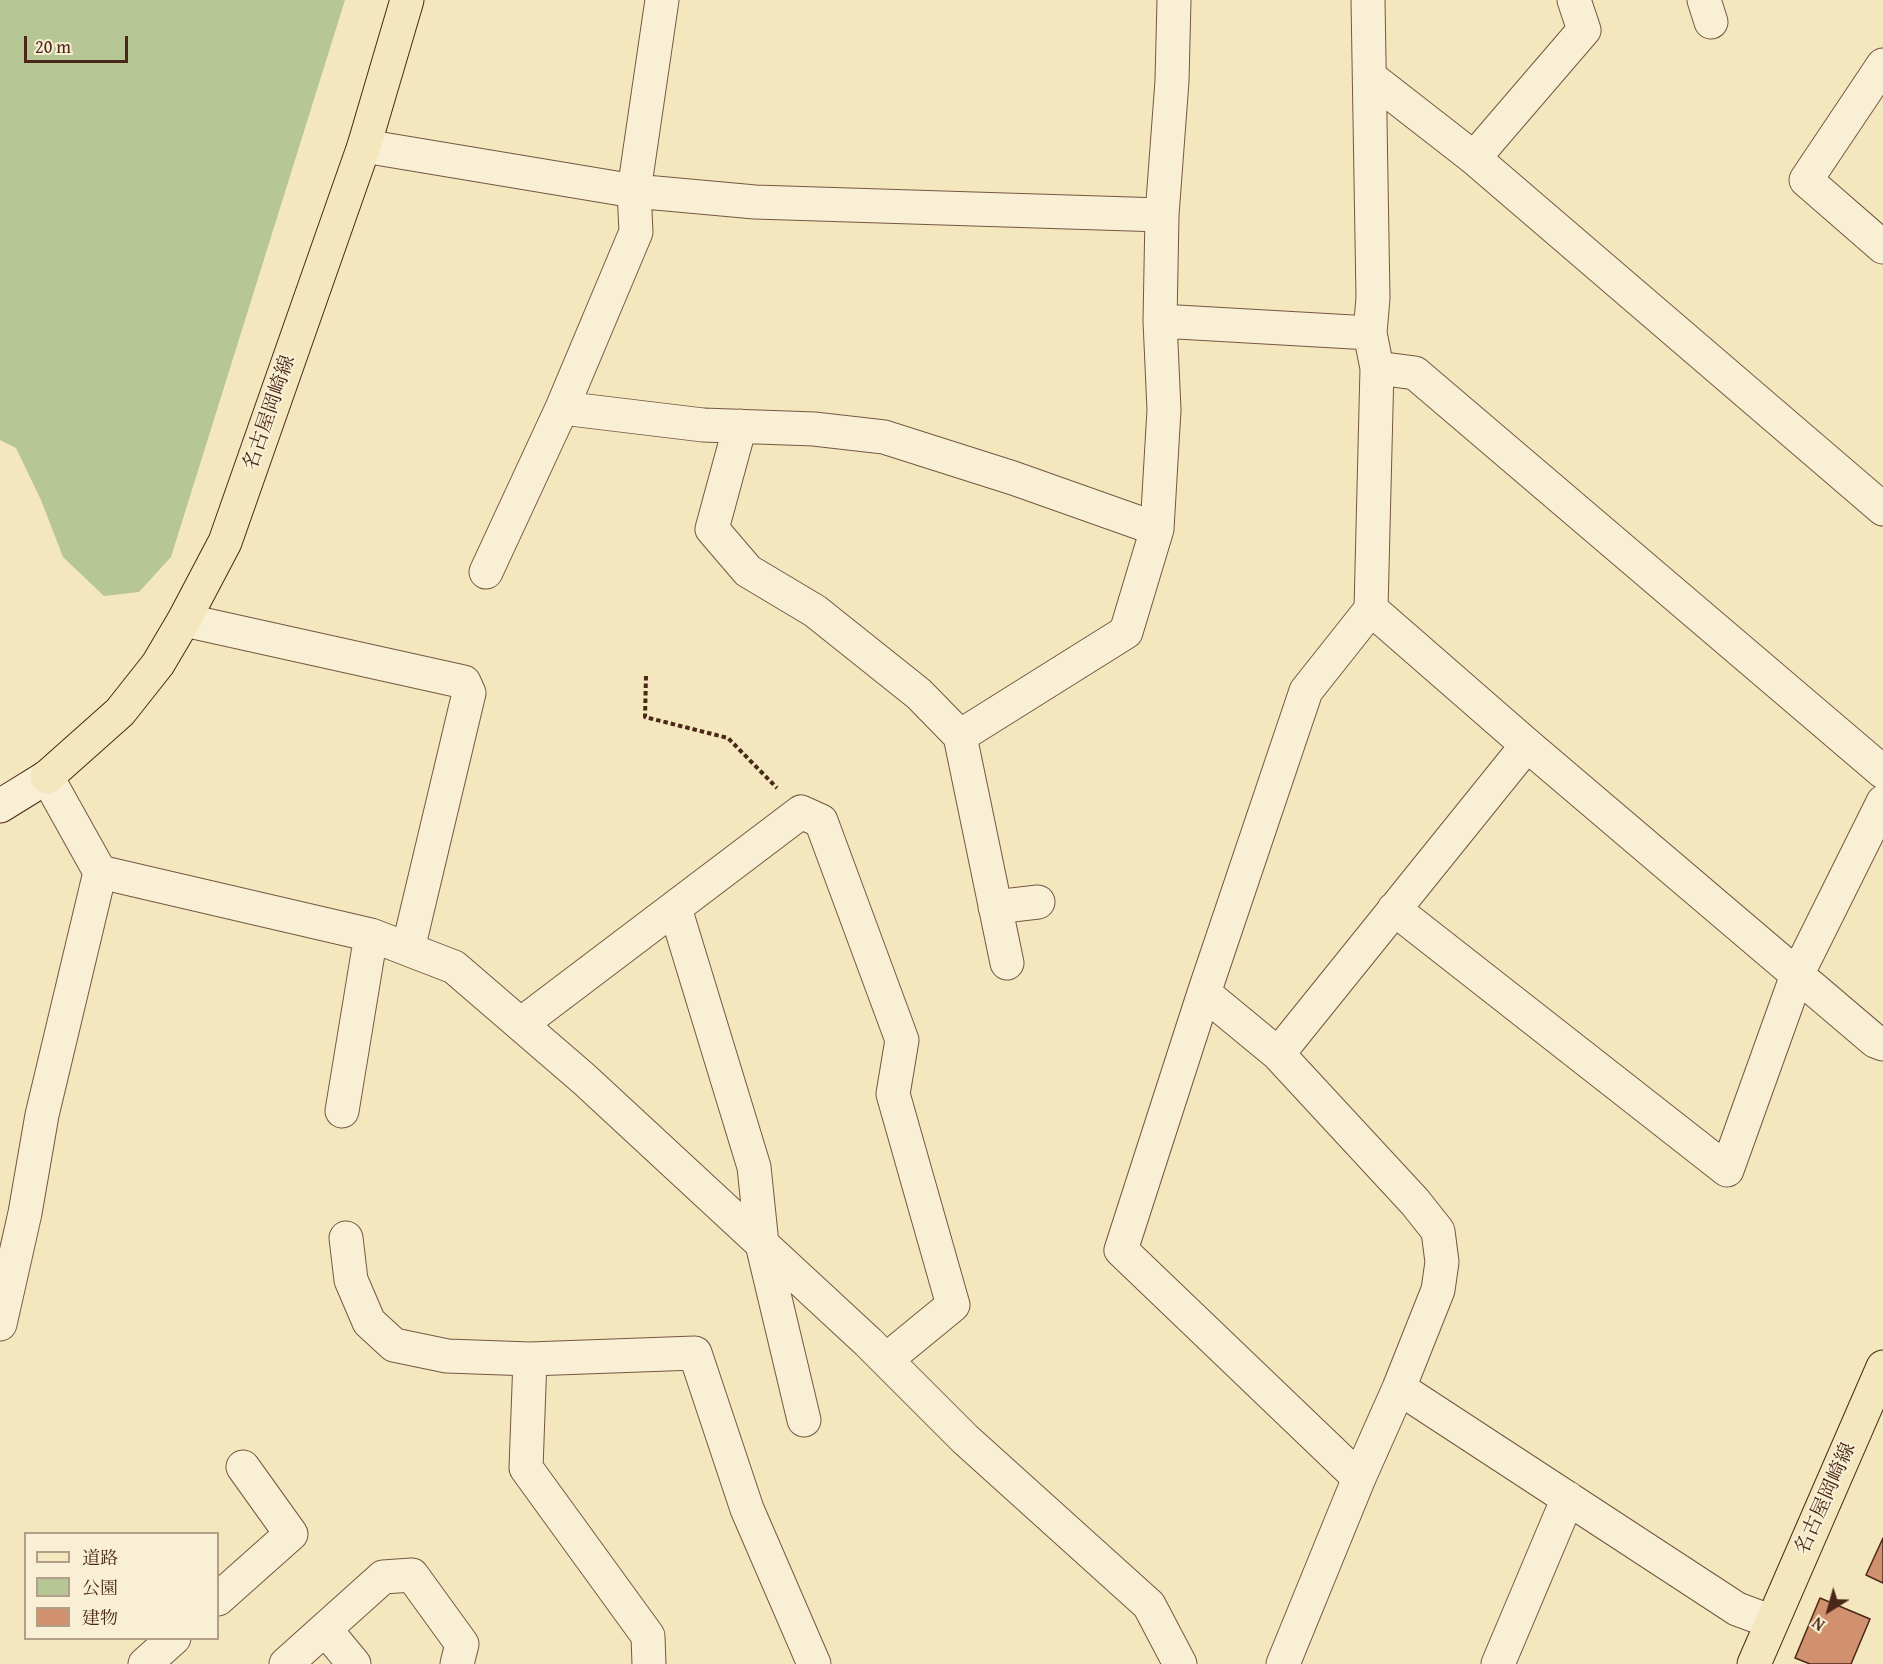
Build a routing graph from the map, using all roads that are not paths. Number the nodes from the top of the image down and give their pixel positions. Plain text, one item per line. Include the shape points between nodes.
1 (406, 0) edge
2 (662, 0) edge
3 (1174, 0) edge
4 (1368, 0) edge
5 (1574, 0) edge
6 (1883, 65) edge
7 (1370, 77) junction
8 (364, 146) junction
9 (1474, 158) junction
10 (634, 191) junction
11 (1162, 215) junction
12 (1883, 247) edge
13 (1160, 321) junction
14 (1370, 333) junction
15 (1377, 368) junction
16 (562, 408) junction
17 (740, 426) junction
18 (1883, 509) edge
19 (1156, 529) junction
20 (486, 572) dead end
21 (1371, 609) junction
22 (184, 620) junction
23 (960, 735) junction
24 (1527, 745) junction
25 (1883, 772) edge
26 (47, 777) junction
27 (1883, 802) edge
28 (0, 806) edge
29 (100, 872) junction
30 (1038, 902) dead end
31 (995, 907) junction
32 (675, 908) junction
33 (1394, 909) junction
34 (370, 935) junction
35 (408, 949) junction
36 (1007, 963) dead end
37 (1797, 975) junction
38 (1204, 993) junction
39 (521, 1024) junction
40 (1883, 1044) edge
41 (1278, 1054) junction
42 (342, 1111) dead end
43 (346, 1238) dead end
44 (762, 1244) junction
45 (0, 1324) edge
46 (530, 1359) junction
47 (886, 1360) junction
48 (1883, 1367) edge
49 (1400, 1388) junction
50 (804, 1420) dead end
51 (243, 1467) dead end
52 (1359, 1478) junction
53 (1568, 1498) junction
54 (219, 1598) edge
55 (1772, 1622) junction
56 (325, 1629) junction
57 (172, 1640) edge
58 (145, 1664) edge
59 (286, 1664) edge
60 (354, 1664) edge
61 (457, 1664) edge
62 (649, 1664) edge
63 (814, 1664) edge
64 (1180, 1664) edge
65 (1283, 1664) edge
66 (1498, 1664) edge
67 (1754, 1664) edge

1 - 8 main road, 名古屋岡崎線
2 - 10 street
3 - 11 street
4 - 7 street
5 - 9 street via 1584,30
6 - 12 street via 1806,180
7 - 9 street
7 - 14 street
8 - 10 street
8 - 22 main road, 名古屋岡崎線 via 225,542
9 - 18 street
10 - 11 street via 755,202
10 - 16 street via 636,232
11 - 13 street
13 - 14 street
13 - 19 street via 1164,410
14 - 15 street
15 - 21 street
15 - 25 street via 1415,374
16 - 17 street
16 - 20 street
17 - 19 street via 884,437
17 - 23 street via 712,529 748,571 815,611 919,694
19 - 23 street via 1126,632
21 - 24 street
21 - 38 street via 1306,691
22 - 26 main road, 名古屋岡崎線 via 158,664 120,712
22 - 35 street via 464,682 469,693
23 - 31 street
24 - 33 street
24 - 37 street
26 - 28 street
26 - 29 street
27 - 37 street
29 - 34 street
29 - 45 street via 42,1115
30 - 31 street
31 - 36 street
32 - 39 street
32 - 44 street via 754,1167
32 - 47 street via 801,812 821,821 902,1040 893,1094 953,1305
33 - 37 street via 1727,1170
33 - 41 street
34 - 35 street
34 - 42 street
35 - 39 street via 454,967
37 - 40 street
38 - 41 street
38 - 52 street via 1121,1250
39 - 44 street
41 - 49 street via 1416,1202 1438,1231 1442,1262 1438,1290
43 - 46 street via 351,1280 369,1322 394,1345 447,1356
44 - 47 street
44 - 50 street
46 - 62 street via 526,1468 648,1636
46 - 63 street via 695,1353 747,1509
47 - 64 street via 965,1439 1149,1605
48 - 55 main road, 名古屋岡崎線
49 - 52 street
49 - 53 street
51 - 54 street via 291,1534
52 - 65 street
53 - 55 street via 1737,1609
53 - 66 street
55 - 67 main road, 名古屋岡崎線
56 - 59 street
56 - 60 street
56 - 61 street via 382,1577 412,1575 462,1644
57 - 58 street

